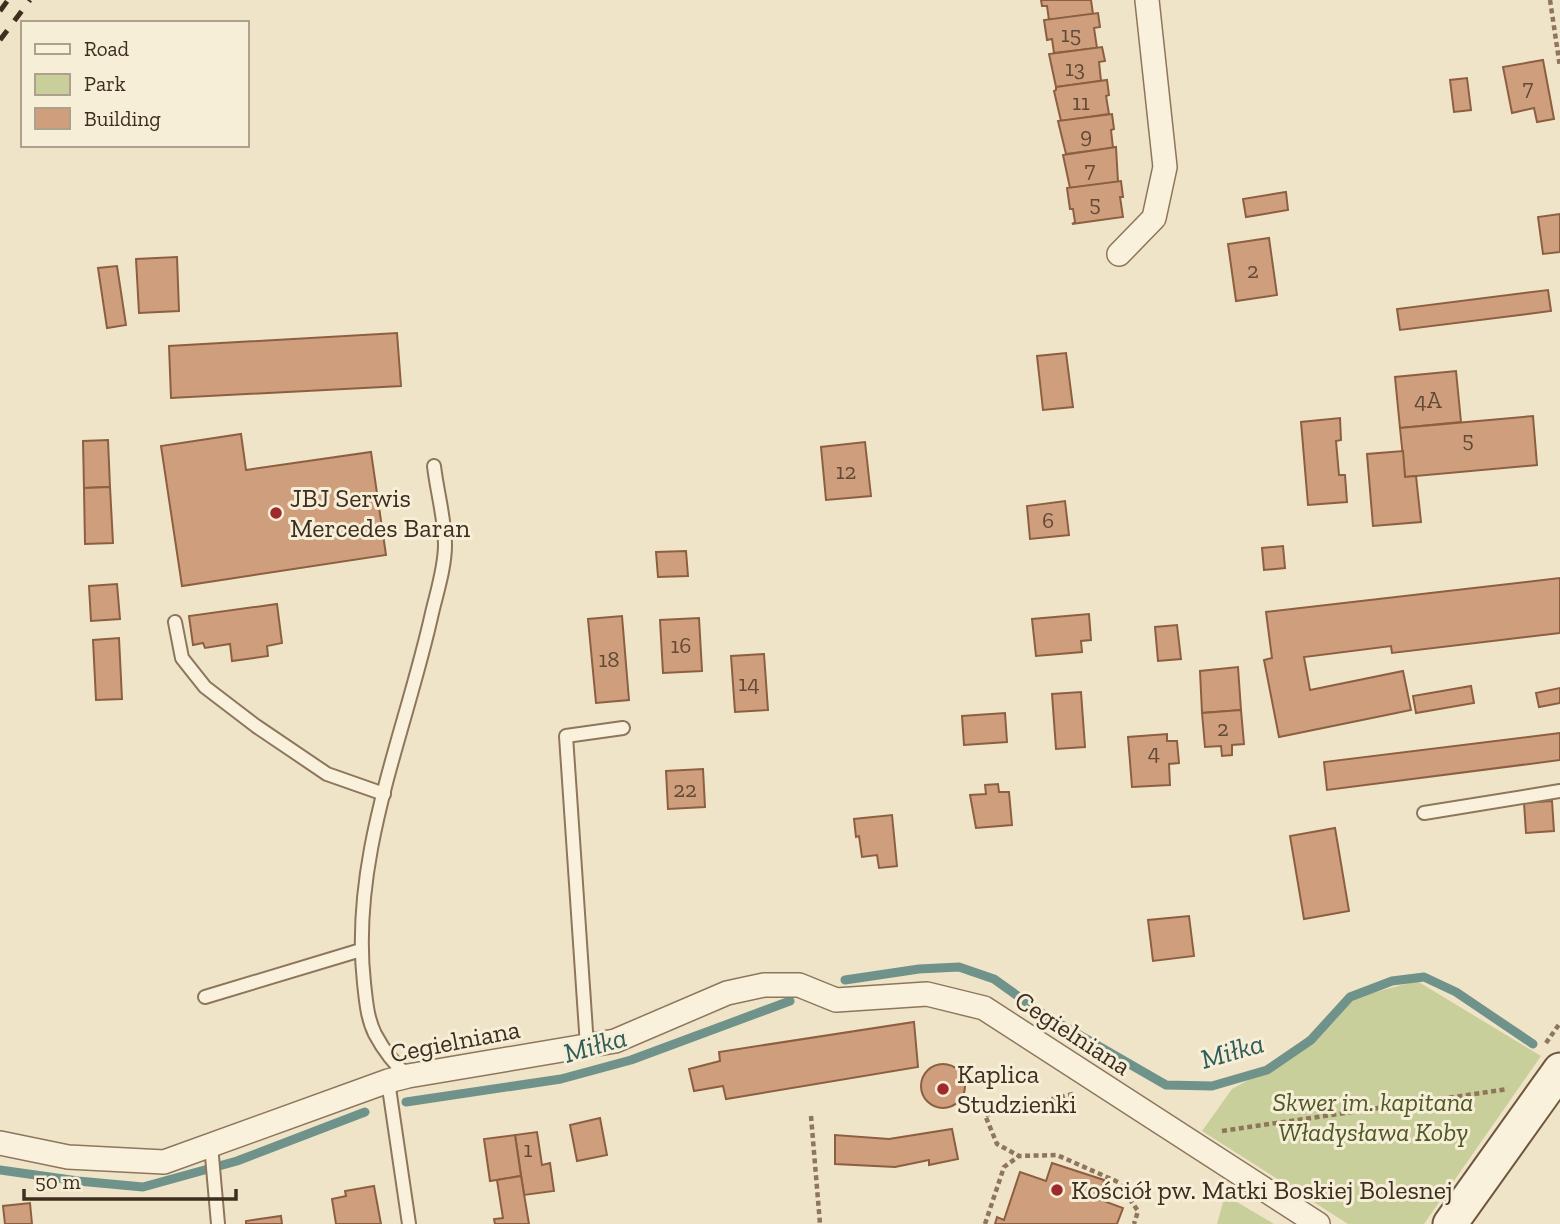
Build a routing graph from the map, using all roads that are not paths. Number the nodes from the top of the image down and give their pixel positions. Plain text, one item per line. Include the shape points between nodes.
1 (1147, 0) edge
2 (1119, 254) dead end
3 (434, 466) dead end
4 (175, 622) dead end
5 (623, 728) dead end
6 (1560, 791) edge
7 (384, 794) junction
8 (1424, 813) dead end
9 (361, 950) junction
10 (205, 997) dead end
11 (587, 1046) junction
12 (1560, 1070) edge
13 (398, 1078) junction
14 (0, 1143) edge
15 (211, 1150) junction
16 (218, 1224) edge
17 (409, 1224) edge
18 (1318, 1224) edge
19 (1450, 1224) edge

1 - 2 street via 1165,167 1154,218
3 - 7 lane via 445,546 429,629
4 - 7 lane via 182,658 205,687 327,774
5 - 11 lane via 566,737
6 - 8 lane
7 - 9 lane via 364,879
9 - 10 lane
9 - 13 lane via 367,1011
11 - 13 street, Cegielniana
11 - 18 street, Cegielniana via 615,1041 727,993 764,985 799,985 836,1000 928,994 984,1008
12 - 19 main road
13 - 15 street, Cegielniana
13 - 17 lane
14 - 15 street, Cegielniana via 68,1157 164,1162
15 - 16 lane

